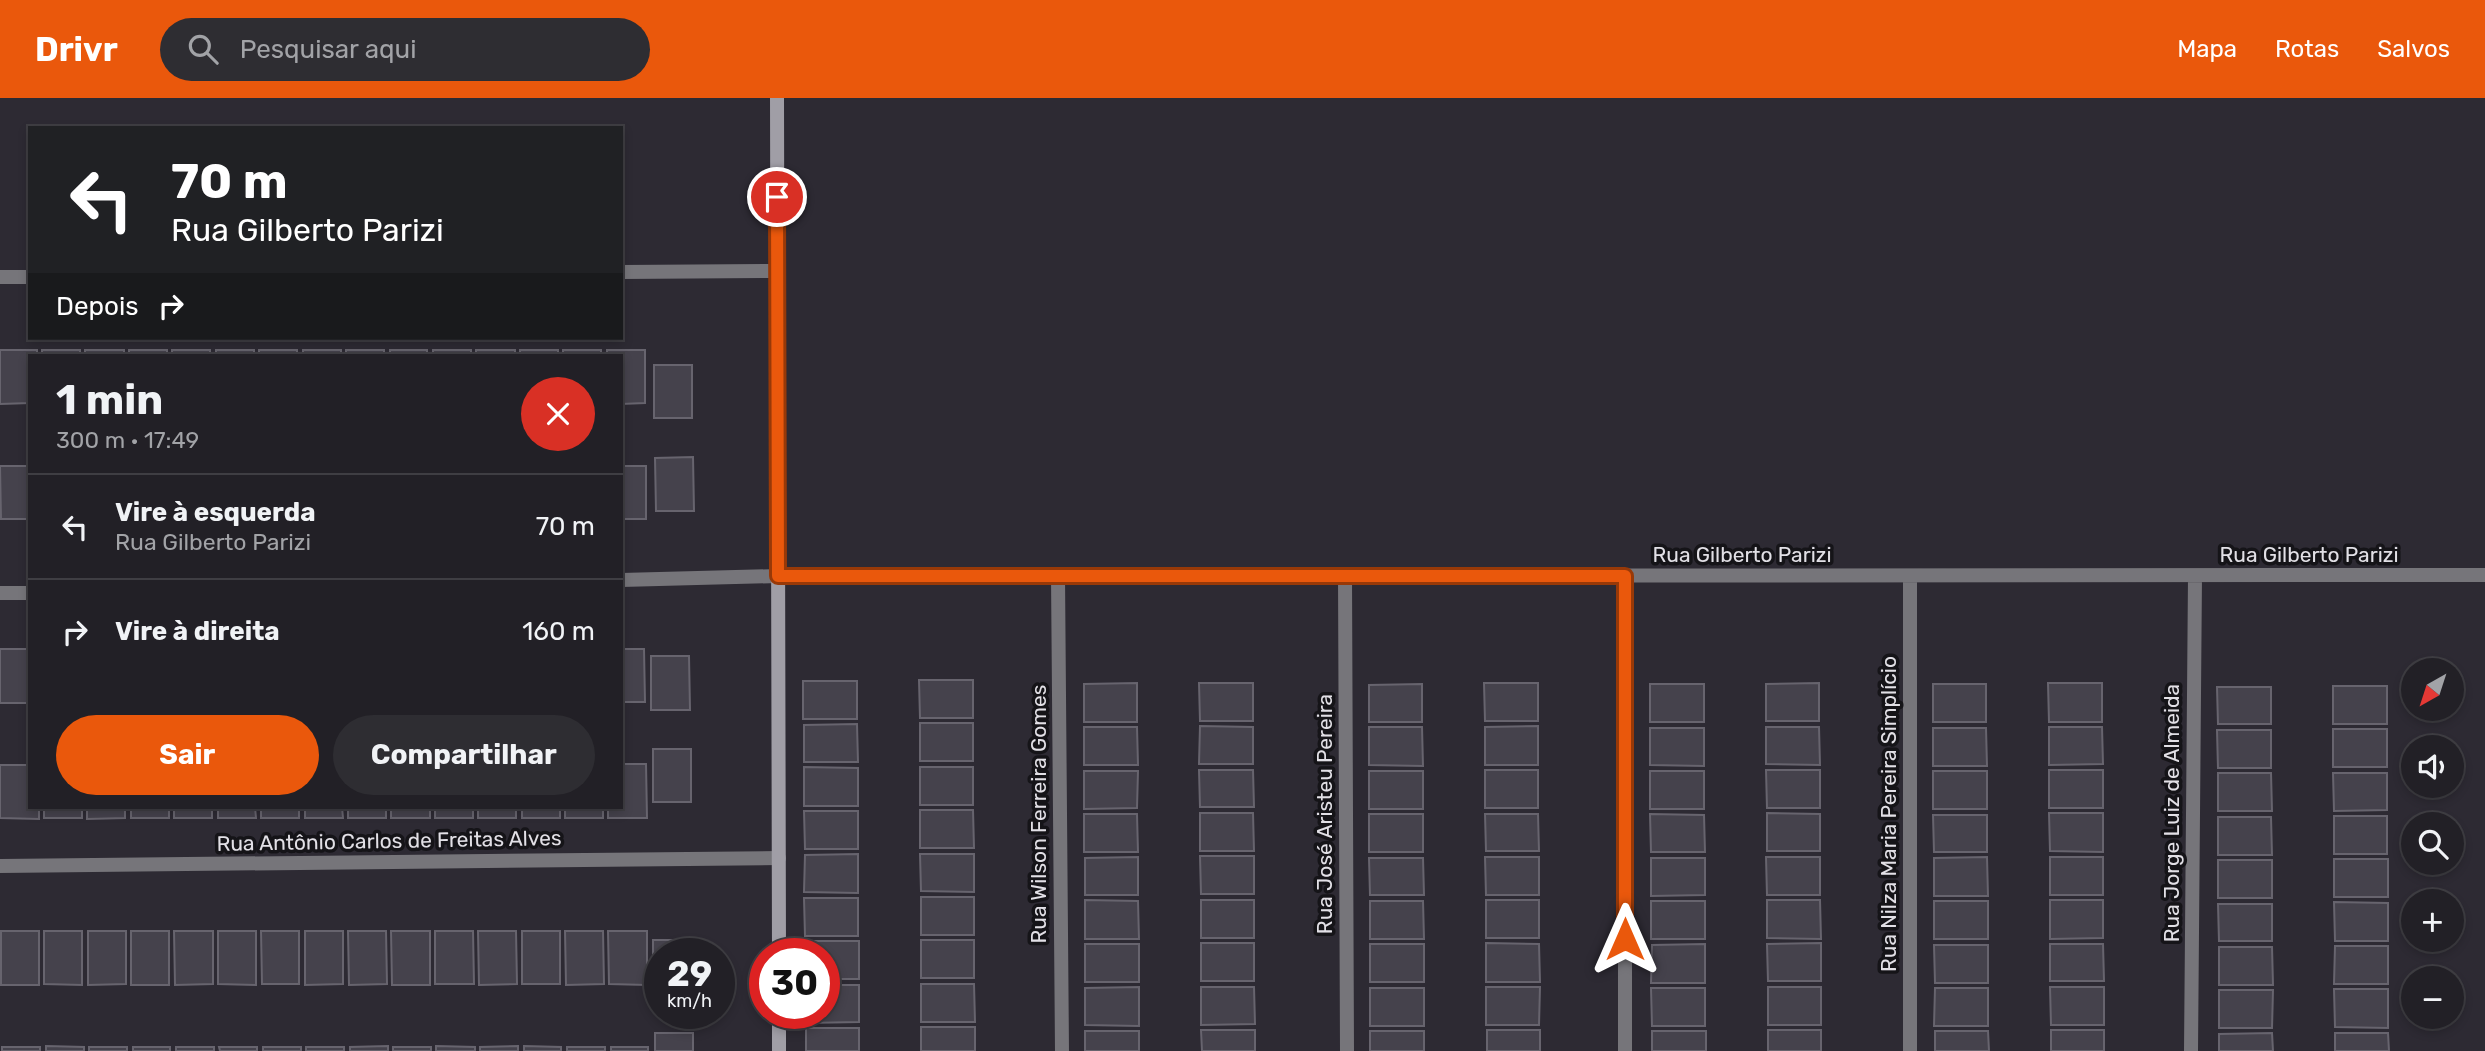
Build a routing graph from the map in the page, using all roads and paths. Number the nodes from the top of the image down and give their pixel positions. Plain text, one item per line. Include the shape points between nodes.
1 (777, 98) edge
2 (778, 271) junction
3 (623, 272) edge
4 (0, 277) edge
5 (28, 277) edge
6 (2485, 575) edge
7 (778, 576) junction
8 (1058, 576) junction
9 (1345, 576) junction
10 (1625, 576) junction
11 (1910, 576) junction
12 (2195, 576) junction
13 (623, 580) edge
14 (0, 593) edge
15 (28, 593) edge
16 (779, 858) junction
17 (0, 866) edge
18 (779, 938) edge
19 (779, 1029) edge
20 (779, 1051) edge
21 (1062, 1051) edge
22 (1347, 1051) edge
23 (1625, 1051) edge
24 (1910, 1051) edge
25 (2191, 1051) edge

1 - 2 street
2 - 3 street
2 - 7 street
4 - 5 street
6 - 12 street, Rua Gilberto Parizi
7 - 8 street, Rua Gilberto Parizi
7 - 13 street, Rua Gilberto Parizi
7 - 16 street
8 - 9 street, Rua Gilberto Parizi
8 - 21 street, Rua Wilson Ferreira Gomes
9 - 10 street, Rua Gilberto Parizi
9 - 22 street, Rua José Aristeu Pereira
10 - 11 street, Rua Gilberto Parizi
10 - 23 street
11 - 12 street, Rua Gilberto Parizi
11 - 24 street, Rua Nilza Maria Pereira Simplício
12 - 25 street, Rua Jorge Luiz de Almeida
14 - 15 street
16 - 17 street, Rua Antônio Carlos de Freitas Alves
16 - 18 street
19 - 20 street

